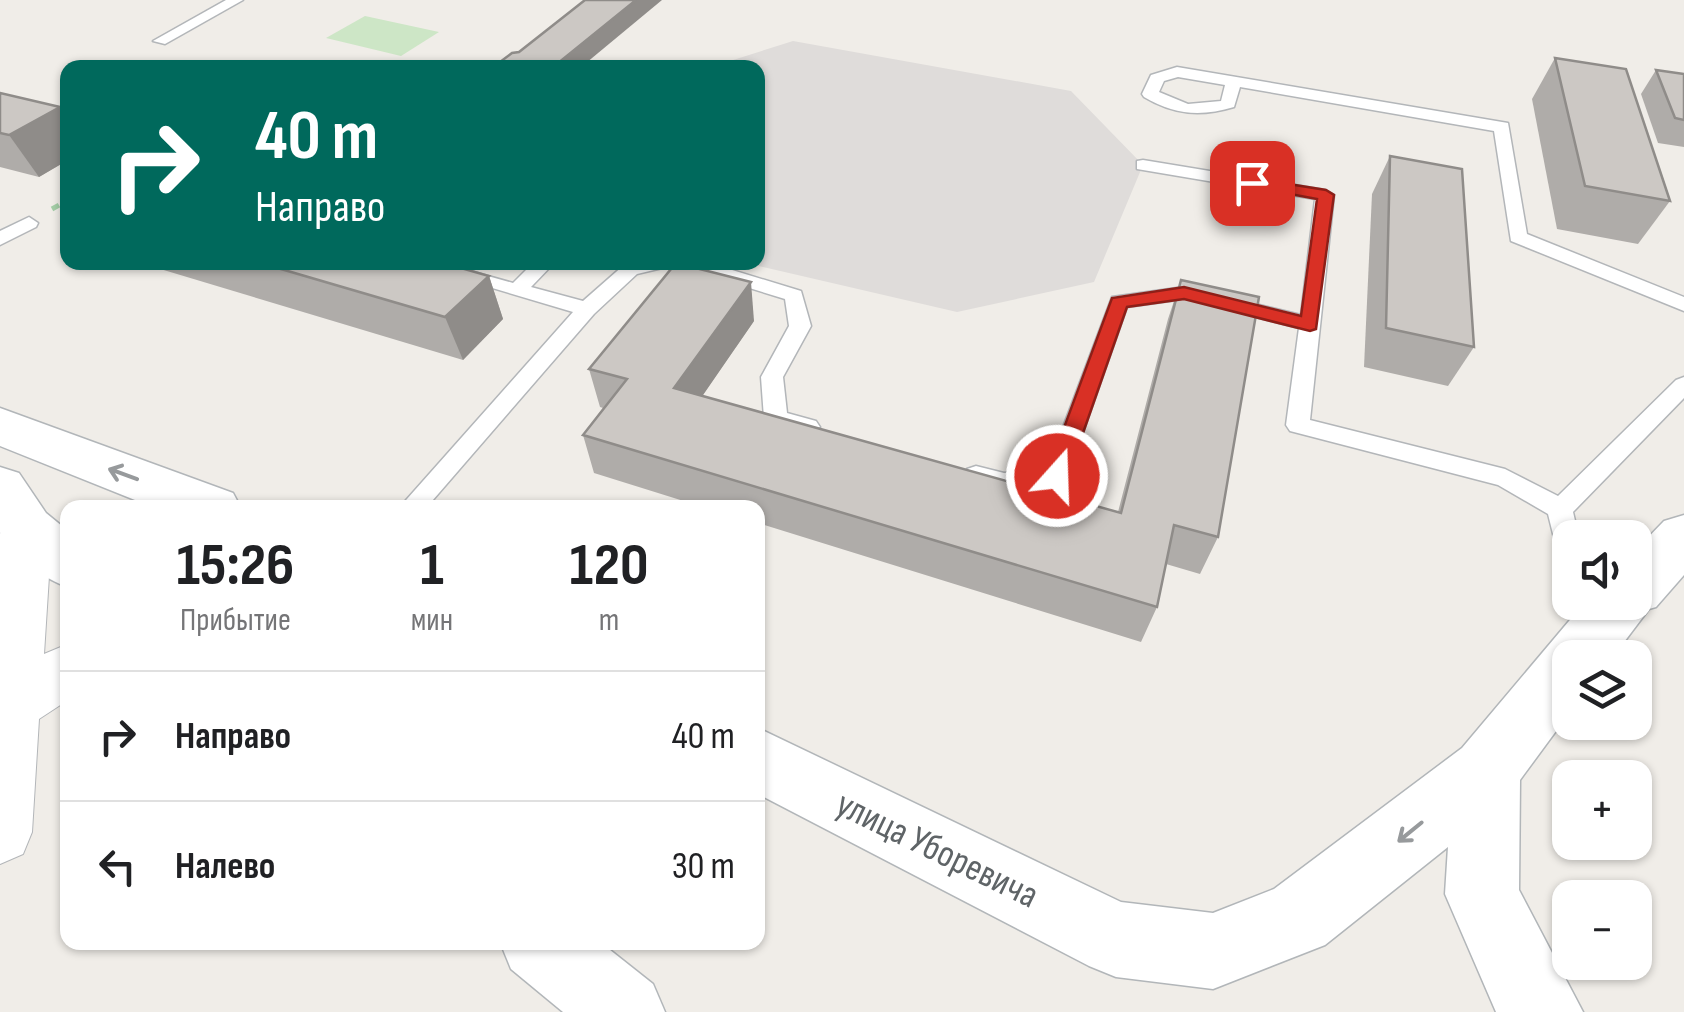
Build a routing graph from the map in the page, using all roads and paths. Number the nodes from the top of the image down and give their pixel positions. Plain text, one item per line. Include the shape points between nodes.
1 (236, 0) edge
2 (160, 41) dead end
3 (1234, 82) junction
4 (1143, 165) dead end
5 (29, 223) dead end
6 (0, 238) edge
7 (443, 270) edge
8 (538, 270) edge
9 (629, 270) edge
10 (710, 270) edge
11 (517, 290) junction
12 (1684, 305) edge
13 (587, 309) junction
14 (1310, 324) junction
15 (1684, 385) edge
16 (0, 426) edge
17 (833, 434) edge
18 (947, 466) edge
19 (193, 500) edge
20 (418, 500) edge
21 (1560, 509) junction
22 (1562, 520) edge
23 (31, 527) edge
24 (1684, 537) edge
25 (1652, 572) edge
26 (1587, 633) edge
27 (60, 674) edge
28 (10, 706) junction
29 (765, 764) edge
30 (1486, 771) junction
31 (0, 832) edge
32 (548, 950) edge
33 (626, 1012) edge
34 (1543, 1012) edge

1 - 2 lane
3 - 3 lane via 1177,72 1156,78 1150,94 1167,105 1206,112 1228,104
3 - 12 lane via 1502,128 1518,237
4 - 14 lane via 1326,195
5 - 6 lane
7 - 11 lane
8 - 11 lane
9 - 13 lane
10 - 17 lane via 794,295 800,326 772,377 776,418
11 - 13 lane
13 - 20 lane
14 - 18 lane via 1184,293 1119,302 1057,476 1004,482
14 - 21 lane via 1298,425 1505,478
15 - 21 lane
19 -> 16 main road
21 - 22 lane
23 - 28 street
24 - 25 main road
26 - 30 main road
27 - 28 street
28 - 31 street
30 -> 29 main road, улица Уборевича via 1298,918 1213,950 1116,939
30 - 34 main road via 1482,894 1528,994
32 - 33 main road

